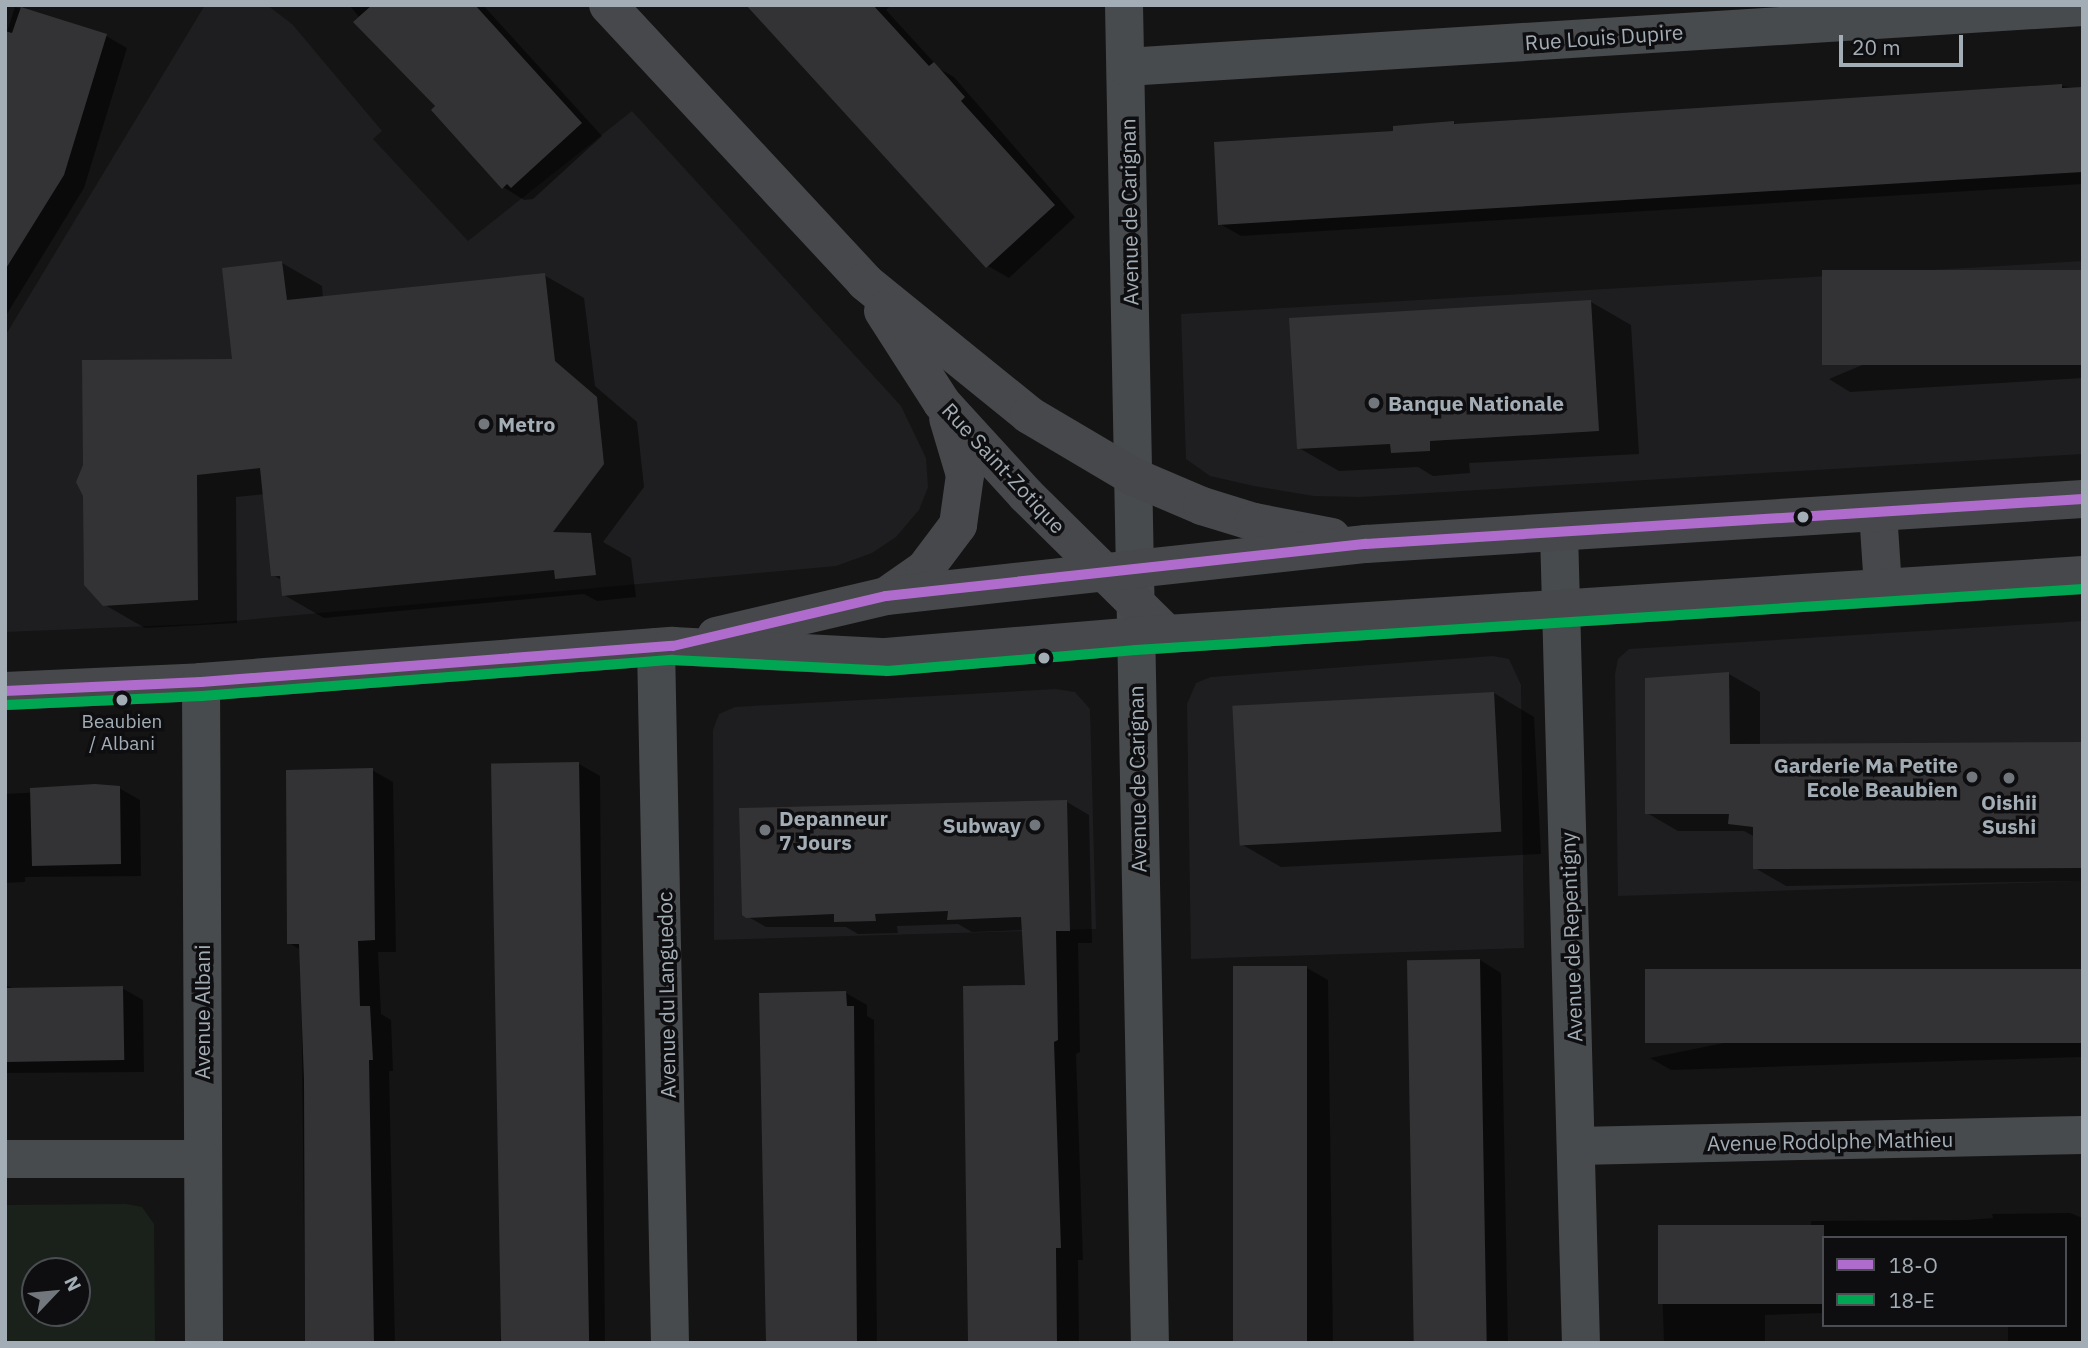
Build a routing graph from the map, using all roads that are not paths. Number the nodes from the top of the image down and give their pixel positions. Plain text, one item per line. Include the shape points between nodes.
1 (608, 5) edge
2 (1124, 5) edge
3 (2083, 7) edge
4 (1126, 67) junction
5 (865, 282) junction
6 (942, 403) junction
7 (1134, 477) junction
8 (2083, 499) edge
9 (1878, 512) junction
10 (1559, 532) junction
11 (1366, 544) junction
12 (2083, 575) edge
13 (1883, 587) junction
14 (886, 596) junction
15 (1134, 602) junction
16 (1561, 607) junction
17 (664, 647) junction
18 (201, 681) junction
19 (5, 691) edge
20 (2083, 1135) edge
21 (1577, 1146) junction
22 (5, 1159) edge
23 (202, 1159) junction
24 (204, 1343) edge
25 (670, 1343) edge
26 (1150, 1343) edge
27 (1581, 1343) edge

1 - 5 street, Rue Saint-Zotique
2 - 4 street, Avenue de Carignan
3 - 4 street, Rue Louis Dupire
4 - 7 street, Avenue de Carignan
5 - 6 street, Rue Saint-Zotique
5 - 7 street, Rue Saint-Zotique via 1029,415
6 - 14 street via 965,475 958,525 925,569
6 - 15 street, Rue Saint-Zotique
7 - 11 street, Rue Saint-Zotique via 1254,522
7 - 15 street, Avenue de Carignan
8 - 9 street
9 - 10 street
9 - 13 street
10 - 11 street
10 - 16 street, Avenue de Repentigny
11 - 15 street via 1205,564
12 - 13 street
13 - 16 street
14 - 15 street
14 - 17 street
15 - 16 street
15 - 17 street via 886,657
15 - 26 street, Avenue de Carignan
16 - 21 street, Avenue de Repentigny
17 - 18 street
17 - 25 street, Avenue du Languedoc
18 - 19 street
18 - 23 street, Avenue Albani
20 - 21 street, Avenue Rodolphe Mathieu
21 - 27 street, Avenue de Repentigny
22 - 23 street
23 - 24 street, Avenue Albani

